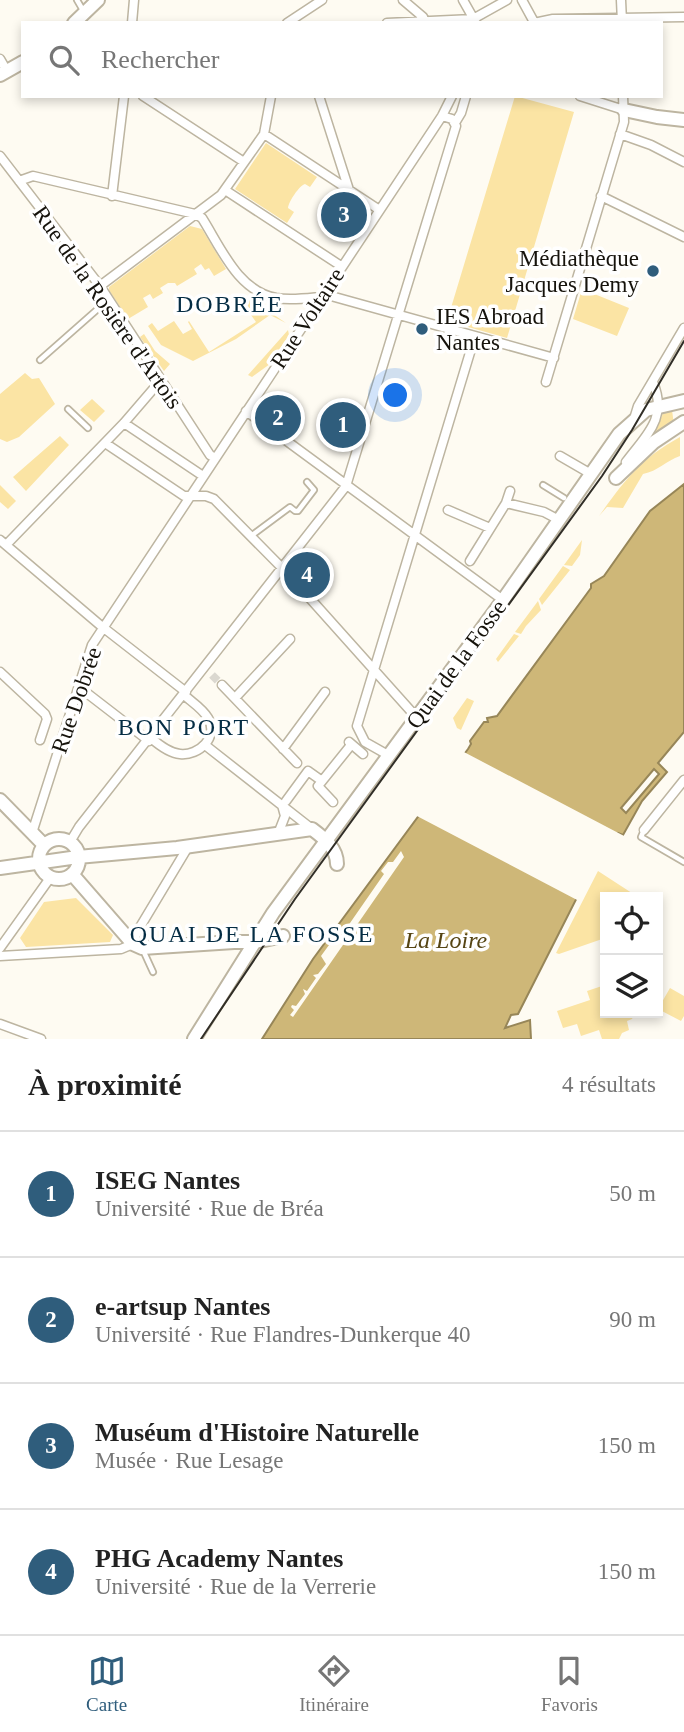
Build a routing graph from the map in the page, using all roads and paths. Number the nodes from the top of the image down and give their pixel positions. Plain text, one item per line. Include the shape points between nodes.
1 (76, 0) edge
2 (98, 0) edge
3 (134, 0) edge
4 (322, 0) edge
5 (403, 0) edge
6 (507, 0) edge
7 (523, 0) edge
8 (621, 0) edge
9 (465, 3) edge
10 (84, 13) junction
11 (684, 17) edge
12 (622, 20) edge
13 (76, 21) edge
14 (132, 21) edge
15 (290, 21) edge
16 (425, 21) edge
17 (474, 21) edge
18 (534, 21) edge
19 (540, 21) edge
20 (0, 59) edge
21 (21, 63) edge
22 (4, 73) edge
23 (124, 98) edge
24 (146, 98) edge
25 (271, 98) edge
26 (321, 98) edge
27 (451, 98) edge
28 (465, 98) edge
29 (593, 98) edge
30 (624, 103) edge
31 (442, 116) junction
32 (684, 120) edge
33 (455, 123) junction
34 (264, 134) junction
35 (620, 134) junction
36 (0, 156) edge
37 (244, 162) junction
38 (684, 162) edge
39 (19, 181) junction
40 (225, 190) junction
41 (349, 190) junction
42 (113, 196) junction
43 (601, 196) junction
44 (378, 209) junction
45 (195, 214) junction
46 (684, 237) edge
47 (341, 266) junction
48 (100, 286) junction
49 (322, 297) junction
50 (108, 299) junction
51 (398, 314) junction
52 (684, 328) edge
53 (475, 336) junction
54 (554, 358) junction
55 (40, 360) dead end
56 (161, 380) junction
57 (546, 382) dead end
58 (653, 382) junction
59 (684, 401) edge
60 (659, 405) junction
61 (68, 409) dead end
62 (246, 411) junction
63 (634, 419) junction
64 (684, 422) edge
65 (124, 424) junction
66 (88, 428) dead end
67 (102, 441) junction
68 (560, 456) dead end
69 (215, 458) junction
70 (205, 473) junction
71 (592, 474) junction
72 (617, 478) joint
73 (307, 482) dead end
74 (543, 485) dead end
75 (346, 486) junction
76 (510, 491) dead end
77 (564, 498) dead end
78 (187, 501) junction
79 (506, 503) junction
80 (448, 510) dead end
81 (559, 520) junction
82 (490, 528) junction
83 (250, 536) junction
84 (416, 536) junction
85 (3, 542) edge
86 (467, 566) junction
87 (282, 568) junction
88 (503, 600) junction
89 (104, 627) junction
90 (290, 639) dead end
91 (205, 667) junction
92 (374, 670) junction
93 (0, 672) edge
94 (212, 675) tunnel mouth
95 (222, 685) tunnel mouth
96 (79, 687) junction
97 (326, 692) dead end
98 (185, 694) junction
99 (235, 698) junction
100 (417, 718) junction
101 (40, 740) dead end
102 (150, 740) junction
103 (205, 745) junction
104 (283, 749) junction
105 (363, 754) dead end
106 (388, 755) junction
107 (297, 763) dead end
108 (684, 780) edge
109 (322, 781) junction
110 (0, 800) edge
111 (333, 802) dead end
112 (284, 803) junction
113 (312, 829) junction
114 (32, 833) junction
115 (278, 834) junction
116 (642, 834) joint
117 (326, 840) junction
118 (70, 842) junction
119 (44, 845) junction
120 (188, 847) junction
121 (78, 857) junction
122 (39, 862) junction
123 (684, 862) edge
124 (337, 864) dead end
125 (0, 868) edge
126 (72, 874) junction
127 (50, 878) junction
128 (283, 936) dead end
129 (255, 942) junction
130 (137, 946) junction
131 (0, 948) edge
132 (0, 956) edge
133 (153, 972) dead end
134 (0, 1024) edge
135 (41, 1039) edge
136 (194, 1039) edge

1 - 10 lane
2 - 10 main road
3 - 14 street
4 - 15 street
5 - 16 street
6 - 17 street
7 - 18 street
8 - 12 street
9 - 17 street
10 - 13 main road
11 - 12 street
12 - 19 street
20 - 22 street
21 - 22 main road
23 - 42 street
24 - 37 street
25 - 34 street
26 - 41 street
27 - 31 street, Rue Voltaire
28 - 33 street
29 - 30 street
30 - 32 main road via 657,117
30 - 35 street
31 - 33 street
31 - 44 street, Rue Voltaire
33 - 51 street
34 - 37 street
34 - 41 street
35 - 38 street
35 - 43 street
36 - 39 street, Rue de la Rosière d'Artois
37 - 40 street
39 - 42 street via 33,176
39 - 48 street, Rue de la Rosière d'Artois
40 - 45 street
40 - 47 street
41 - 44 street
42 - 45 street
43 - 46 street
43 - 54 street
44 - 47 street, Rue Voltaire
45 - 48 street
45 - 49 street via 246,283 274,298
47 - 49 street, Rue Voltaire
48 - 50 street, Rue de la Rosière d'Artois
49 - 51 street
49 - 62 street, Rue Voltaire
50 - 55 lane
50 - 56 street, Rue de la Rosière d'Artois
51 - 53 street
51 - 75 street
52 - 58 street, Quai de la Fosse
53 - 54 street
53 - 84 street
54 - 57 street
56 - 65 street
56 - 69 street, Rue de la Rosière d'Artois
58 - 60 street
58 - 63 street, Quai de la Fosse
59 - 60 main road
60 - 63 main road
60 - 72 street via 654,424
61 - 66 lane
62 - 69 street, Rue Voltaire
62 - 75 street
63 - 71 main road, Quai de la Fosse
64 - 72 main road via 654,442
65 - 67 street
65 - 70 street
67 - 78 street
67 - 85 street
68 - 71 street
69 - 70 street, Rue Voltaire
70 - 78 street, Rue Dobrée
71 - 81 main road, Quai de la Fosse
73 - 83 lane via 314,490 296,512 290,507
74 - 77 lane
75 - 84 street
75 - 87 street
76 - 79 street
78 - 83 street via 213,498
78 - 89 street, Rue Dobrée
79 - 81 street
79 - 82 street
80 - 82 street
81 - 88 main road, Quai de la Fosse
82 - 86 street
83 - 87 street
84 - 86 street
84 - 92 street
85 - 89 street
86 - 88 street
87 - 91 street
87 - 92 street
88 - 100 main road, Quai de la Fosse
89 - 96 street, Rue Dobrée via 92,645
89 - 98 street
90 - 99 street
91 - 94 street
91 - 98 street
92 - 100 street
92 - 106 street via 357,726 365,742
93 - 101 street via 45,714
95 - 99 street
96 - 102 street
96 - 114 street, Rue Dobrée
97 - 104 street
98 - 102 street
98 - 103 street via 208,717 211,732
99 - 104 street
100 - 106 main road, Quai de la Fosse
102 - 103 street via 179,754
102 - 118 street
103 - 112 street
104 - 107 street
105 - 109 street via 351,742
106 - 117 main road, Quai de la Fosse
108 - 116 street
109 - 111 street via 318,786
109 - 112 street via 308,771
110 - 114 main road
112 - 113 street
112 - 115 street
113 - 115 main road
113 - 117 main road
114 - 119 main road
115 - 120 main road
116 - 123 lane
117 - 124 main road via 335,851
117 - 129 main road, Quai de la Fosse
118 - 119 main road via 56,838
118 - 121 main road
119 - 122 main road
120 - 121 main road
120 - 130 street via 137,932
121 - 122 main road
121 - 126 main road
122 - 125 main road
122 - 127 main road
126 - 127 main road via 61,880
126 - 130 main road
127 - 131 street
128 - 129 main road
129 - 130 main road
129 - 136 main road, Quai de la Fosse
130 - 132 street
130 - 133 lane
134 - 135 street

